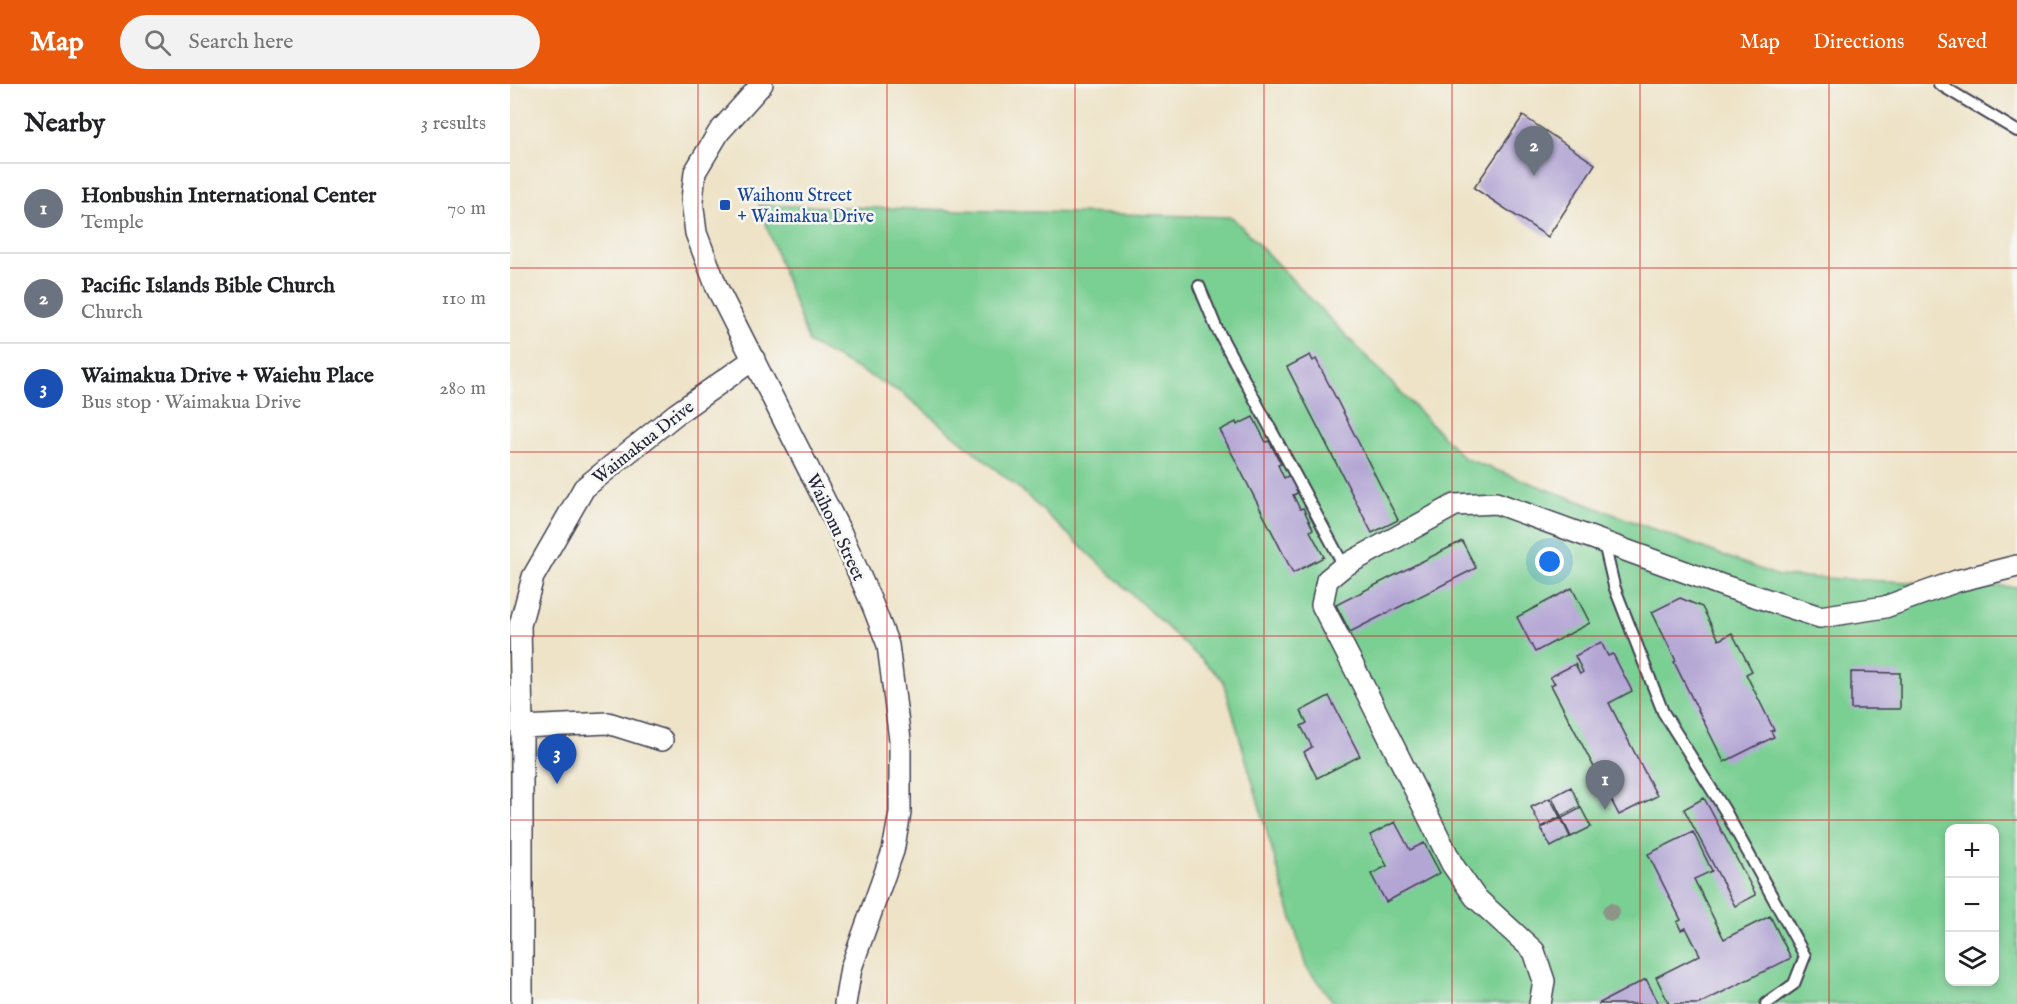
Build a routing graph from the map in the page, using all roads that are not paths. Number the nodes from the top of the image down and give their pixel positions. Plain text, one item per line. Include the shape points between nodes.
1 (762, 84) edge
2 (1939, 84) edge
3 (2017, 131) edge
4 (1199, 286) dead end
5 (754, 359) junction
6 (1604, 543) junction
7 (1344, 566) junction
8 (2017, 566) edge
9 (515, 625) edge
10 (522, 727) junction
11 (662, 740) dead end
12 (522, 1004) edge
13 (845, 1004) edge
14 (1540, 1004) edge
15 (1766, 1004) edge

1 - 5 street, Waihonu Street via 719,132 695,172 692,200 696,233 717,288
2 - 3 lane
4 - 7 lane via 1216,327
5 - 9 street, Waimakua Drive via 676,414 584,488 533,577
5 - 13 street, Waihonu Street via 873,606 888,645 896,698 900,813 893,851 851,968
6 - 7 street via 1496,503 1455,505
6 - 8 street via 1820,617 1885,607 1957,581
6 - 15 lane via 1614,585 1663,712 1725,809 1805,956 1794,984
7 - 14 street via 1327,580 1322,605 1452,864 1475,897 1534,951 1544,981
9 - 10 street, Waimakua Drive
10 - 11 street via 608,723
10 - 12 street, Waimakua Drive

